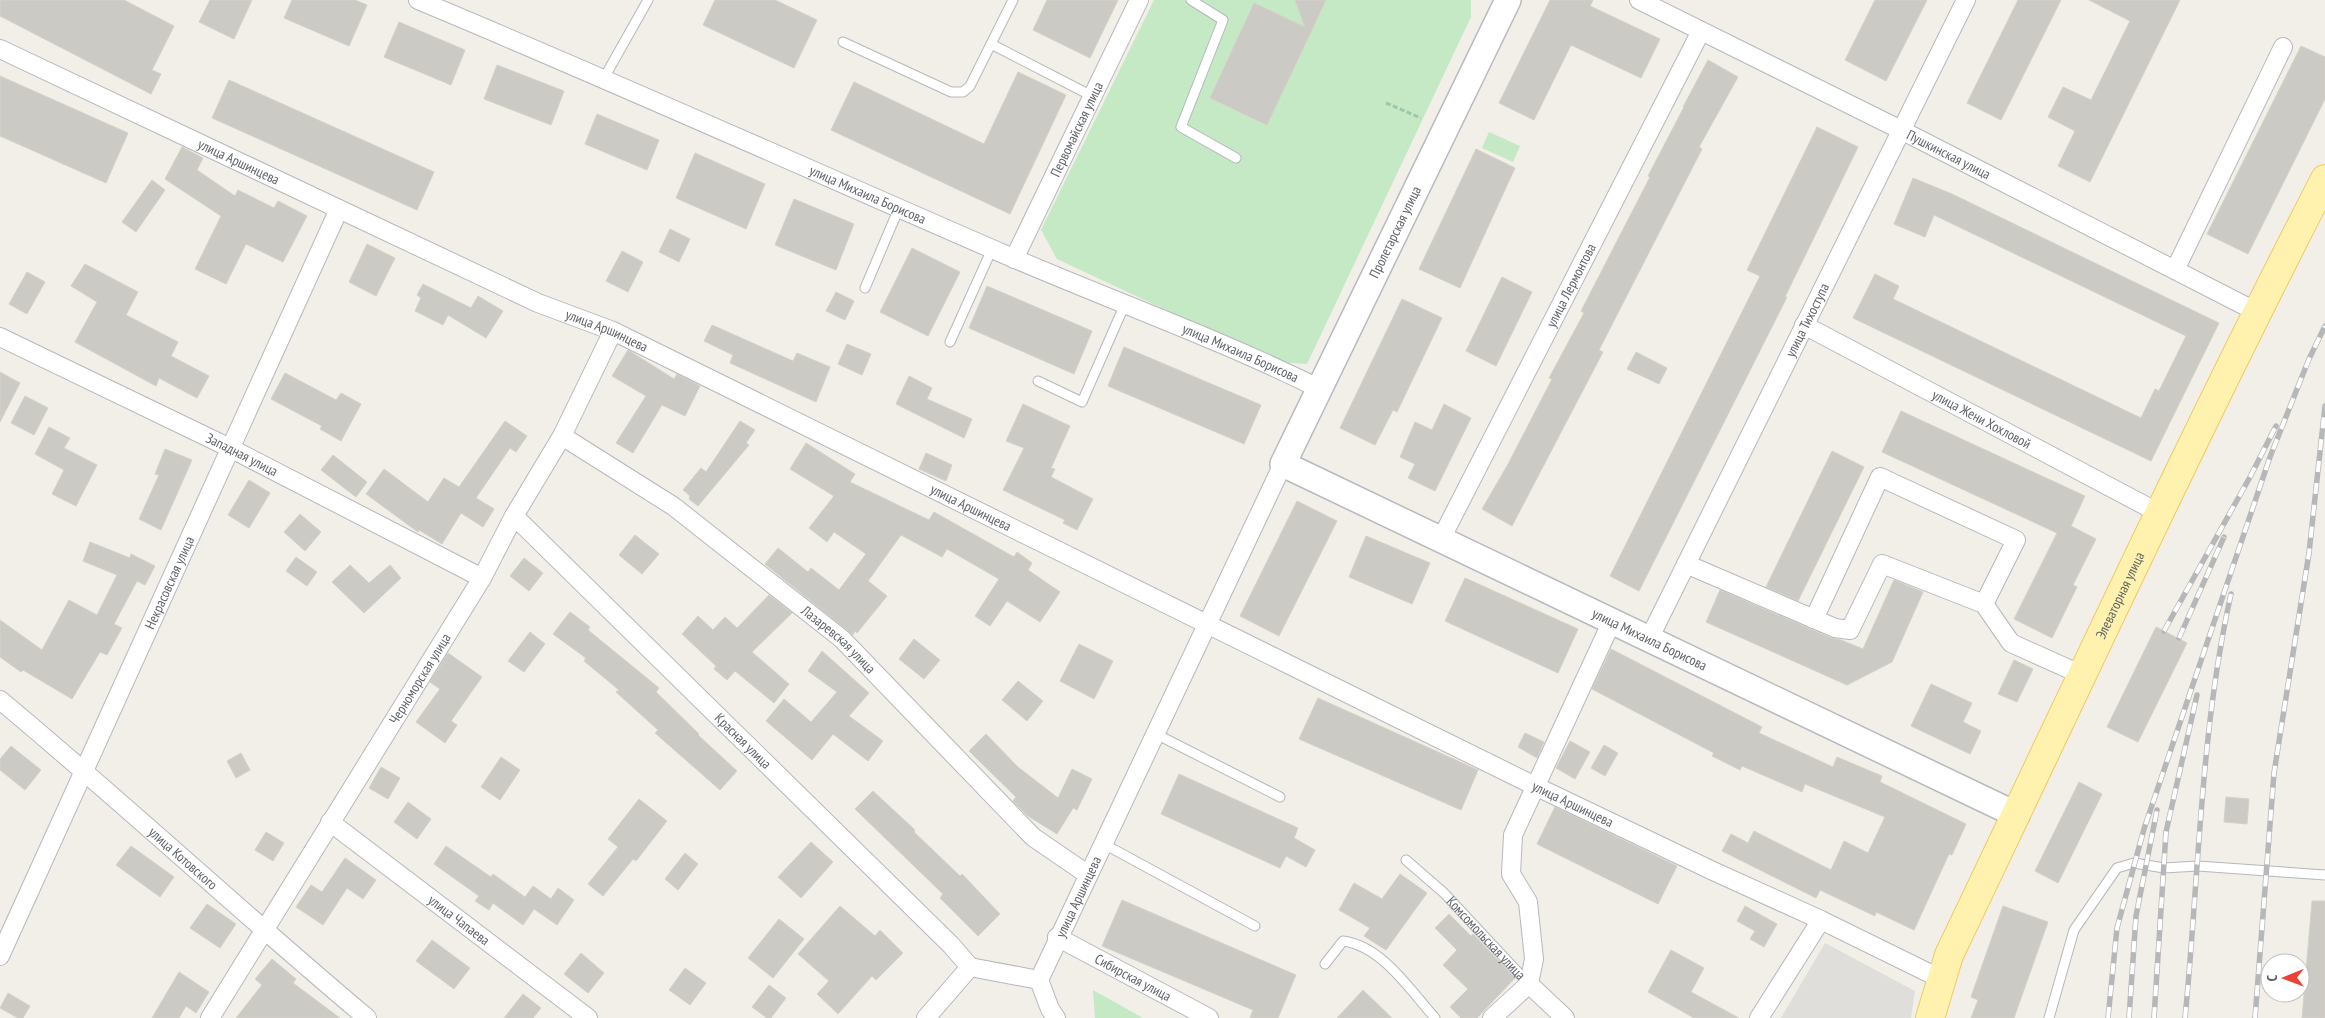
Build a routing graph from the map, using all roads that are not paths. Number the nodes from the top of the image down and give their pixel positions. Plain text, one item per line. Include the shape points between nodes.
1 (648, 0) edge
2 (1013, 0) edge
3 (1139, 0) edge
4 (1191, 0) edge
5 (1508, 0) edge
6 (1639, 0) edge
7 (1966, 0) edge
8 (425, 1) edge
9 (1701, 31) junction
10 (843, 42) dead end
11 (991, 44) junction
12 (2283, 47) dead end
13 (0, 49) edge
14 (604, 78) junction
15 (1092, 96) junction
16 (1901, 130) junction
17 (1236, 158) dead end
18 (2325, 179) edge
19 (899, 208) junction
20 (339, 209) junction
21 (992, 249) junction
22 (1014, 259) junction
23 (2175, 270) junction
24 (865, 288) dead end
25 (1125, 304) junction
26 (2257, 312) junction
27 (1804, 325) junction
28 (613, 331) junction
29 (0, 337) edge
30 (950, 342) dead end
31 (1038, 381) dead end
32 (1318, 388) junction
33 (562, 436) junction
34 (230, 448) junction
35 (1283, 464) junction
36 (2159, 513) junction
37 (514, 516) junction
38 (1441, 540) junction
39 (1686, 564) junction
40 (482, 578) junction
41 (1984, 604) junction
42 (1814, 619) junction
43 (1612, 621) junction
44 (1207, 623) junction
45 (1649, 639) junction
46 (2082, 675) junction
47 (0, 700) edge
48 (1154, 733) junction
49 (85, 771) junction
50 (1535, 786) junction
51 (1280, 797) dead end
52 (2017, 815) junction
53 (330, 822) junction
54 (1102, 843) junction
55 (1406, 860) dead end
56 (1087, 874) junction
57 (2325, 875) edge
58 (1821, 920) junction
59 (1256, 926) dead end
60 (263, 930) junction
61 (1057, 937) junction
62 (1, 950) edge
63 (1325, 964) dead end
64 (970, 967) junction
65 (1940, 979) junction
66 (1039, 980) junction
67 (1529, 984) junction
68 (210, 1018) edge
69 (367, 1018) edge
70 (588, 1018) edge
71 (926, 1018) edge
72 (1056, 1018) edge
73 (1210, 1018) edge
74 (1435, 1018) edge
75 (1492, 1018) edge
76 (1564, 1018) edge
77 (1759, 1018) edge
78 (1930, 1018) edge
79 (2049, 1018) edge

1 - 14 lane
2 - 11 lane
3 - 15 street, Первомайская улица
4 - 17 lane via 1223,20 1181,127
5 - 32 street, Пролетарская улица
6 - 9 street, Пушкинская улица
7 - 16 street, улица Тихоступа
8 - 14 street, улица Михаила Борисова
9 - 16 street, Пушкинская улица
9 - 38 street, улица Лермонтова
10 - 11 lane via 951,92 963,92 970,86
11 - 15 lane
12 - 23 street
13 - 20 street, улица Аршинцева
14 - 19 street, улица Михаила Борисова
15 - 22 street, Первомайская улица
16 - 23 street, Пушкинская улица
16 - 27 street, улица Тихоступа
18 - 26 main road, Элеваторная улица
19 - 21 street, улица Михаила Борисова
19 - 24 lane
20 - 28 street, улица Аршинцева via 538,303
20 - 34 street, Некрасовская улица
21 - 22 street, улица Михаила Борисова
21 - 30 lane
22 - 25 street, улица Михаила Борисова
23 - 26 street, Пушкинская улица
25 - 31 lane via 1082,402
25 - 32 street, улица Михаила Борисова via 1274,366
26 - 36 main road, Элеваторная улица
27 - 36 street, улица Жени Хохловой
27 - 39 street, улица Тихоступа
28 - 33 street, Черноморская улица
28 - 44 street, улица Аршинцева
29 - 34 street, Западная улица
32 - 35 street, Пролетарская улица
33 - 37 street, Черноморская улица
33 - 56 street, Лазаревская улица via 673,506 842,639 1033,838
34 - 40 street, Западная улица
34 - 49 street, Некрасовская улица
35 - 38 street, улица Михаила Борисова
35 - 44 street, улица Аршинцева
36 - 46 main road, Элеваторная улица
37 - 40 street, Черноморская улица
37 - 64 street, Красная улица
38 - 43 street, улица Михаила Борисова
39 - 42 street
39 - 45 street, улица Тихоступа
40 - 53 street, Черноморская улица
41 - 42 street via 1882,564 1850,630 1834,628
41 - 42 street via 2016,540 1880,477
41 - 46 street via 2011,643
43 - 45 street, улица Михаила Борисова
43 - 50 street
44 - 48 street, улица Аршинцева
44 - 50 street, улица Аршинцева
45 - 52 street, улица Михаила Борисова
46 - 52 main road, Элеваторная улица
47 - 49 street, улица Котовского
48 - 51 lane
48 - 54 street, улица Аршинцева
49 - 60 street, улица Котовского
49 - 62 street, Некрасовская улица
50 - 58 street, улица Аршинцева
50 - 67 street via 1514,835 1511,874 1528,902 1534,959
52 - 65 main road, Элеваторная улица
53 - 60 street, Черноморская улица
53 - 70 street, улица Чапаева
54 - 56 street, улица Аршинцева
54 - 59 lane
55 - 67 lane, Комсомольская улица via 1444,892
56 - 61 street, улица Аршинцева
57 - 79 lane via 2198,866 2164,868 2134,863 2117,868 2074,930
58 - 65 street, улица Аршинцева
58 - 77 street
60 - 68 street, Черноморская улица
60 - 69 street, улица Котовского
61 - 66 street, улица Аршинцева
61 - 73 street, Сибирская улица
63 - 74 lane via 1343,941 1356,942 1381,958
64 - 66 street
64 - 71 street
65 - 78 main road, Элеваторная улица
66 - 72 street
67 - 75 street
67 - 76 street, Комсомольская улица

